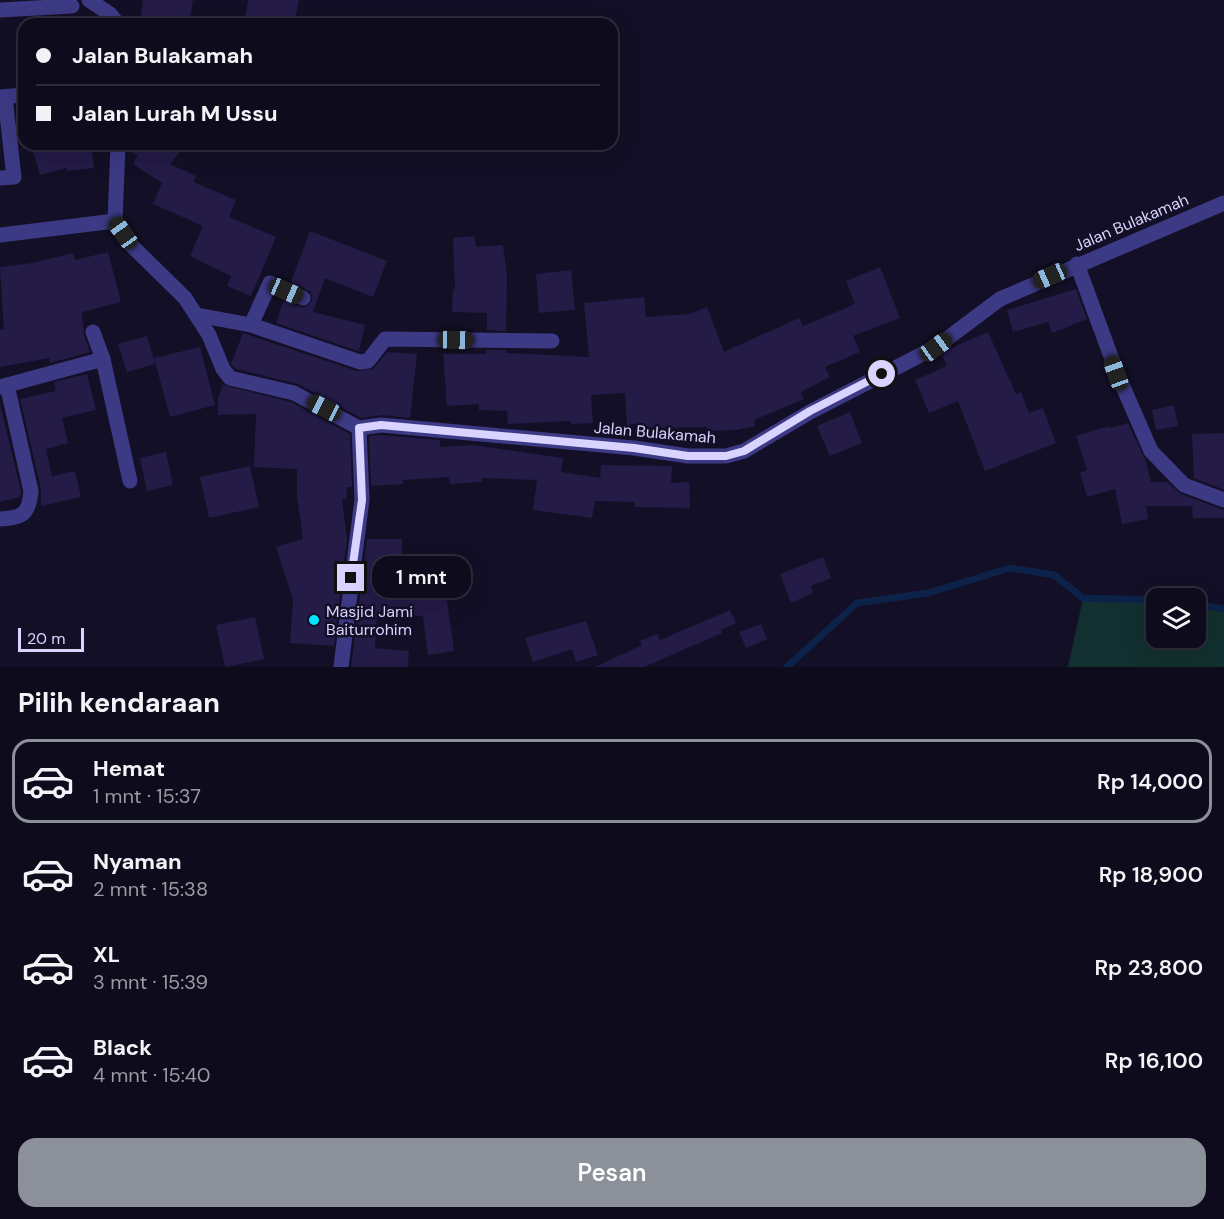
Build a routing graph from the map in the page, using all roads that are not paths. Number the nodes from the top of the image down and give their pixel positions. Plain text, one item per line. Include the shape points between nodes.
1 (89, 0) edge
2 (72, 6) dead end
3 (0, 10) edge
4 (113, 18) edge
5 (18, 96) edge
6 (3, 97) edge
7 (118, 150) edge
8 (0, 178) edge
9 (1224, 203) edge
10 (115, 221) junction
11 (0, 235) edge
12 (1077, 264) junction
13 (303, 298) dead end
14 (197, 315) junction
15 (251, 325) junction
16 (93, 332) dead end
17 (552, 341) dead end
18 (103, 358) junction
19 (4, 386) edge
20 (359, 428) junction
21 (130, 481) dead end
22 (1224, 500) edge
23 (0, 519) edge
24 (341, 667) edge

1 - 4 street
2 - 3 street
5 - 6 street
6 - 8 street via 14,177
7 - 10 street
9 - 12 street, Jalan Bulakamah
10 - 11 street
10 - 14 street via 131,245 179,291
12 - 20 street, Jalan Bulakamah via 1000,299 936,347 810,411 744,451 726,456 688,456 381,425
12 - 22 street via 1116,373 1151,451 1184,486
13 - 15 street via 270,283
14 - 15 street
14 - 20 street via 230,378 294,393
15 - 17 street via 360,362 368,361 385,339
16 - 18 street
18 - 19 street
18 - 21 street
19 - 23 street via 31,491 29,507 23,514
20 - 24 street via 362,500

